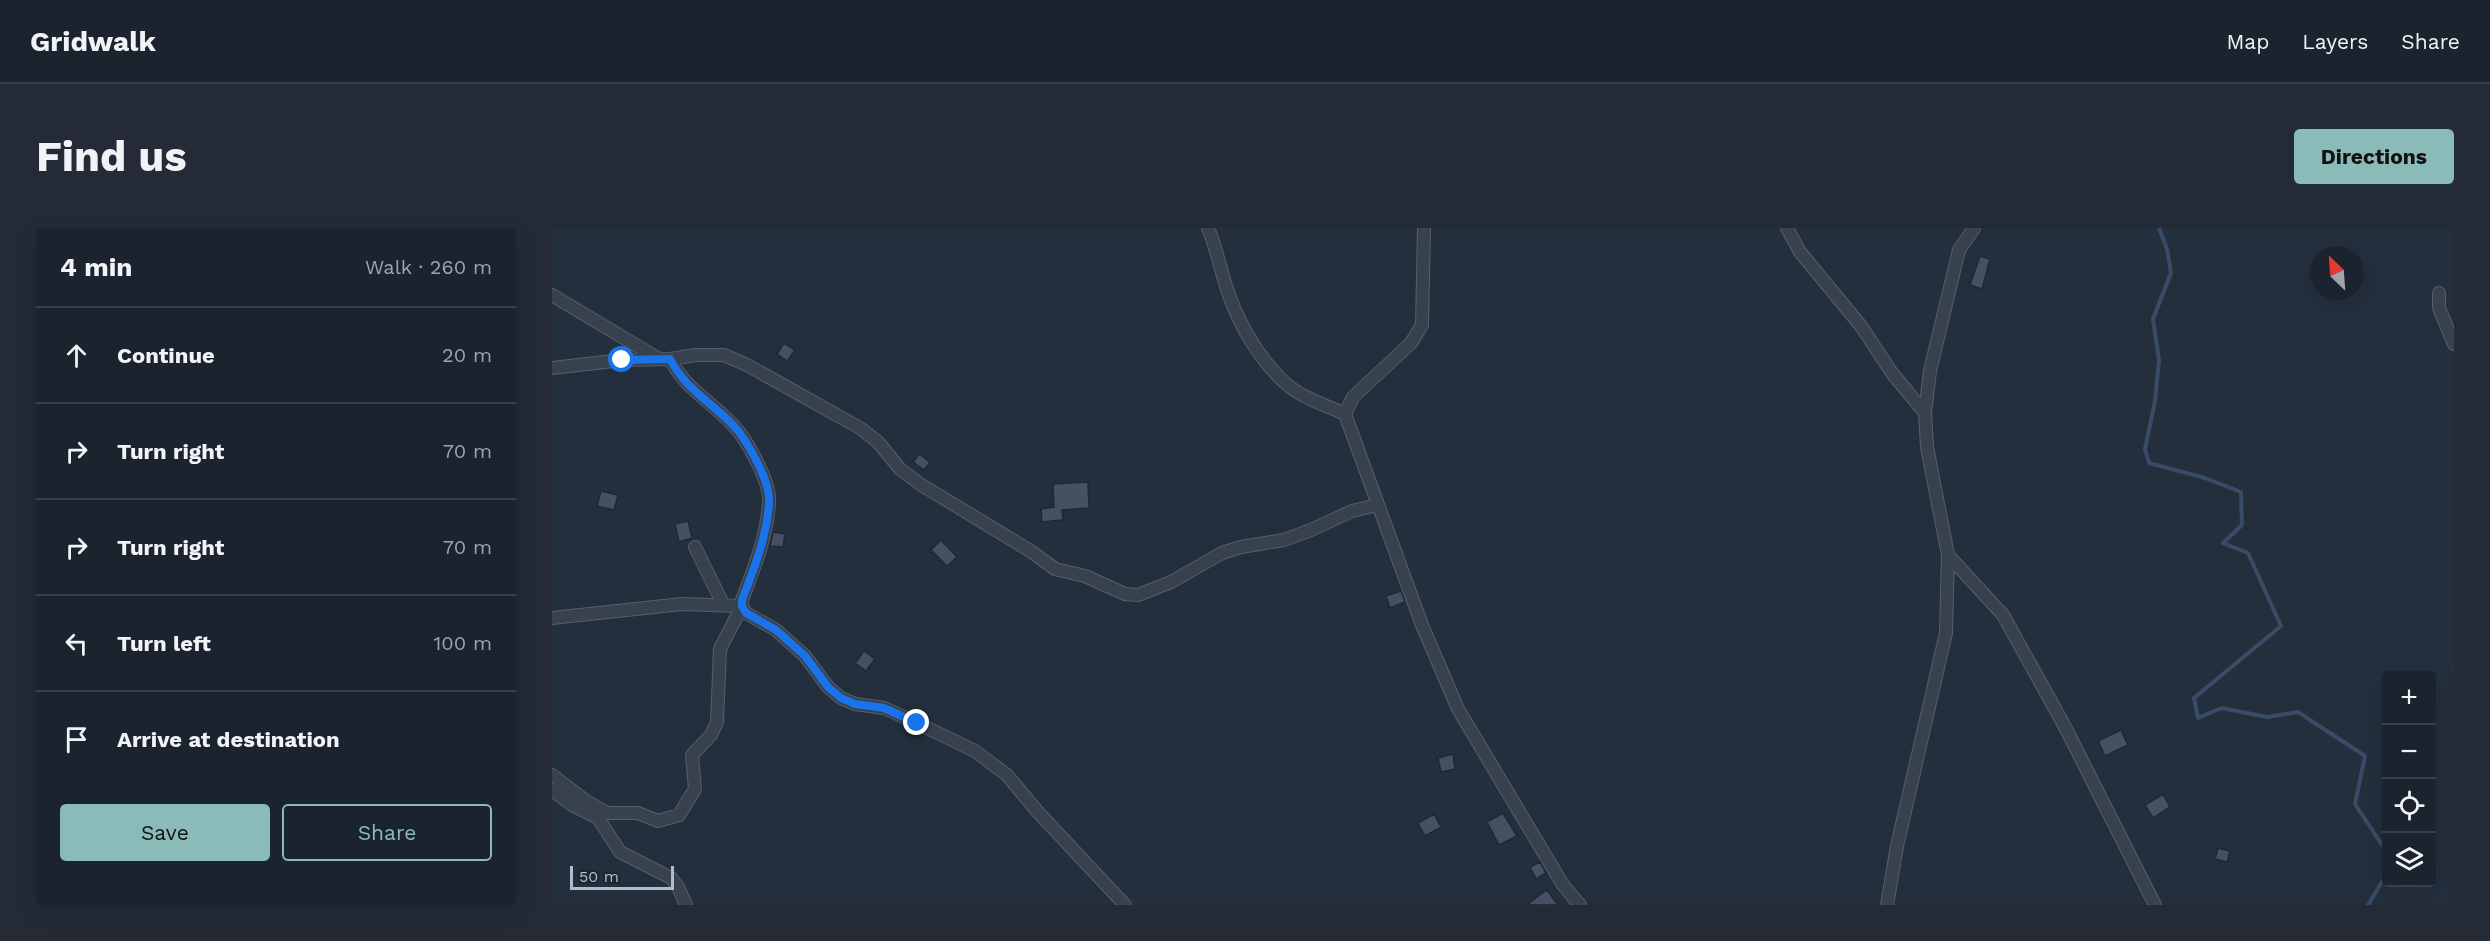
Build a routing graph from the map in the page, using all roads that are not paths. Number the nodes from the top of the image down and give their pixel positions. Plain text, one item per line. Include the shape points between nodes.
1 (1208, 228) edge
2 (1424, 228) edge
3 (1787, 228) edge
4 (1962, 228) edge
5 (1974, 228) edge
6 (1959, 250) junction
7 (2439, 293) dead end
8 (552, 296) edge
9 (2454, 344) edge
10 (664, 359) junction
11 (552, 368) edge
12 (1926, 413) junction
13 (1345, 414) junction
14 (1377, 505) junction
15 (695, 548) dead end
16 (1948, 555) junction
17 (724, 606) junction
18 (742, 606) junction
19 (552, 618) edge
20 (552, 775) edge
21 (552, 790) edge
22 (686, 905) edge
23 (1125, 905) edge
24 (1580, 905) edge
25 (1887, 905) edge
26 (2155, 905) edge

1 - 13 street via 1242,327 1268,363 1284,382
2 - 13 street via 1422,325 1412,343 1353,397
3 - 12 street via 1800,252
4 - 6 street
5 - 6 street
6 - 12 street via 1930,371
7 - 9 street via 2439,308
8 - 10 street
10 - 11 street
10 - 14 street via 724,355 747,365 860,428 920,484 1055,569 1085,576 1125,594 1138,595 1171,582 1222,553 1284,540 1352,511
10 - 18 street via 733,425 762,472 770,500 759,554
12 - 16 street via 1927,447
13 - 14 street
14 - 24 street via 1458,710 1563,885
15 - 17 street
16 - 25 street via 1946,633
16 - 26 street via 2003,615
17 - 18 street
17 - 19 street via 682,604
18 - 20 street via 720,649 717,722 711,735 692,754 695,789 679,815 658,821 638,813 607,813
18 - 23 street via 805,656 841,698 884,708 917,723 975,751 1007,775
21 - 22 street via 598,818 620,852 671,878

